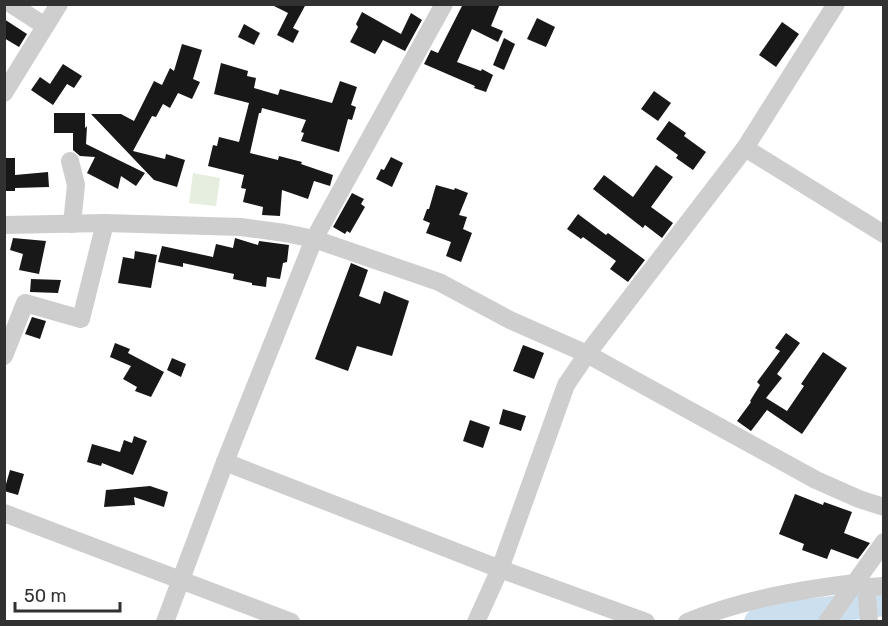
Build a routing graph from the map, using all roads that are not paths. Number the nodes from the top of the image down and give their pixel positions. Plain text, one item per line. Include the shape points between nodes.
1 (11, 4) edge
2 (59, 4) edge
3 (444, 4) edge
4 (836, 4) edge
5 (45, 26) junction
6 (4, 93) edge
7 (745, 148) junction
8 (70, 161) dead end
9 (105, 223) junction
10 (72, 224) junction
11 (4, 225) edge
12 (884, 234) edge
13 (314, 239) junction
14 (587, 354) junction
15 (4, 356) edge
16 (225, 462) junction
17 (884, 507) edge
18 (4, 513) edge
19 (884, 542) edge
20 (500, 569) junction
21 (180, 580) junction
22 (884, 586) edge
23 (862, 601) edge
24 (165, 621) edge
25 (291, 621) edge
26 (476, 621) edge
27 (646, 621) edge
28 (687, 621) edge
29 (827, 621) edge

1 - 5 street
2 - 5 street
3 - 13 street
4 - 7 street
5 - 6 street
7 - 12 street
7 - 14 street
8 - 10 street via 76,185
9 - 10 street
9 - 13 street via 241,227
9 - 15 street via 81,319 25,303
10 - 11 street
13 - 14 street via 439,282 510,320
13 - 16 street
14 - 17 street via 816,480
14 - 20 street via 566,385
16 - 20 street
16 - 21 street
18 - 21 street
19 - 23 street
20 - 26 street
20 - 27 street
21 - 24 street
21 - 25 street
22 - 23 street via 869,587
23 - 28 street via 798,591
23 - 29 street

